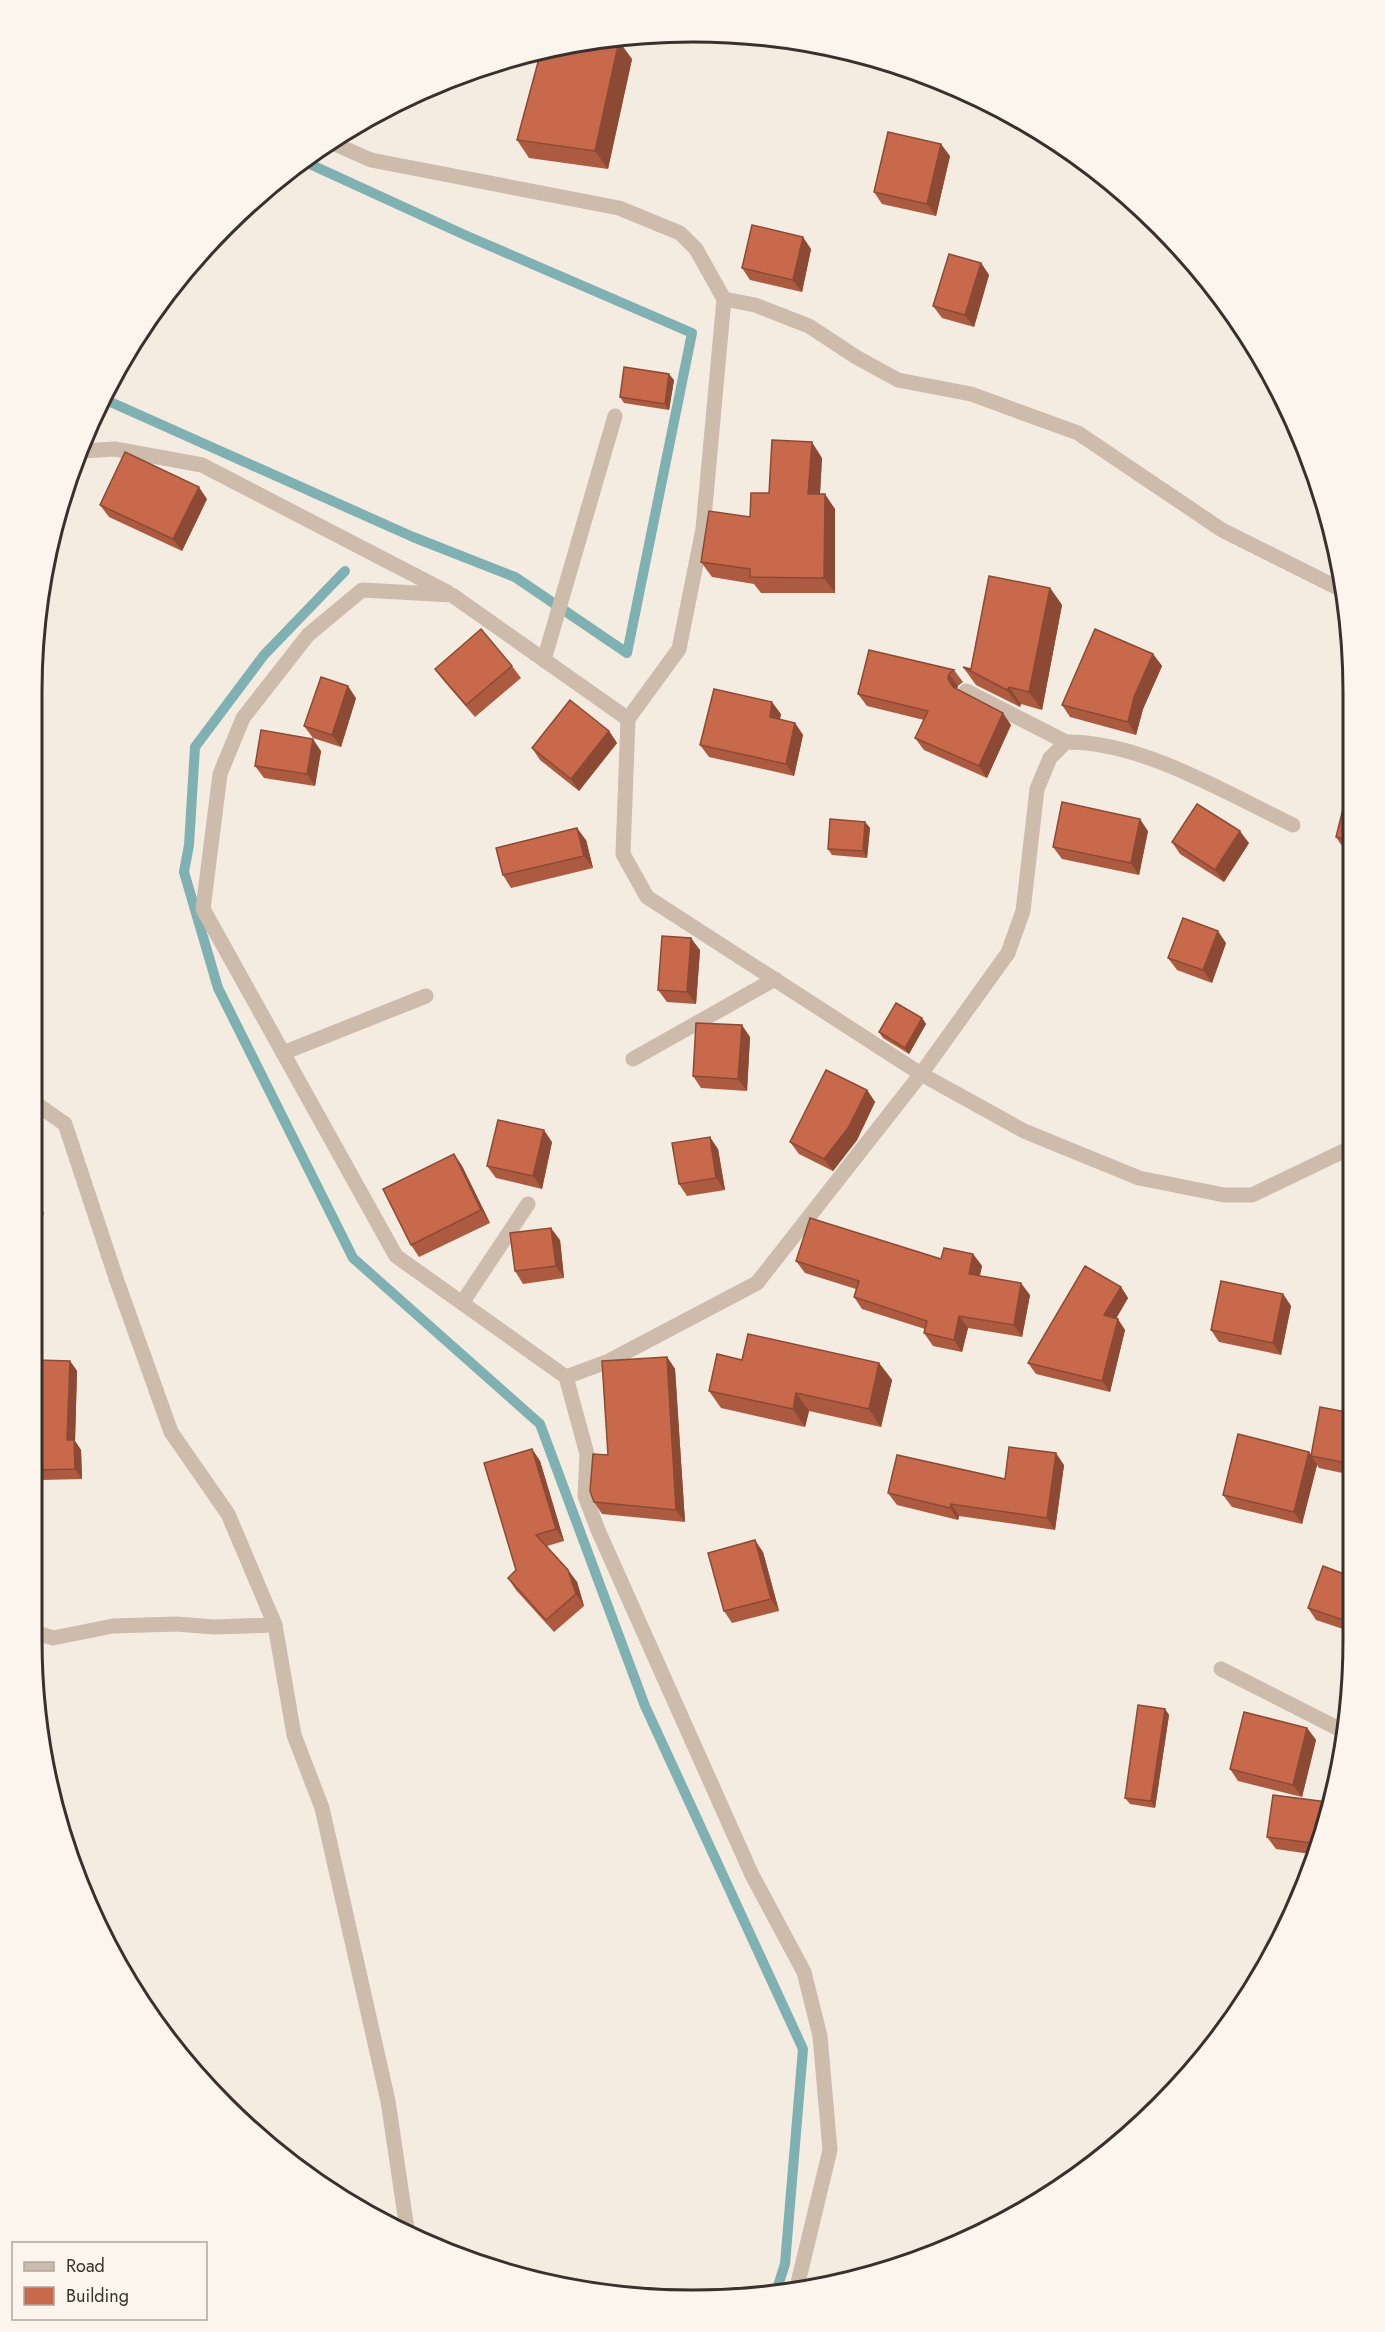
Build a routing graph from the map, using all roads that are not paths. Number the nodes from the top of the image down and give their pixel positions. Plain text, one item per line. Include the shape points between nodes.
1 (340, 146) edge
2 (724, 299) junction
3 (615, 416) dead end
4 (89, 451) edge
5 (1334, 586) edge
6 (452, 595) junction
7 (544, 660) junction
8 (966, 691) edge
9 (628, 719) junction
10 (1066, 742) junction
11 (1293, 825) dead end
12 (775, 979) junction
13 (426, 996) dead end
14 (283, 1053) junction
15 (633, 1059) dead end
16 (921, 1074) junction
17 (42, 1108) edge
18 (1343, 1151) edge
19 (528, 1204) dead end
20 (462, 1303) junction
21 (566, 1377) junction
22 (275, 1625) junction
23 (42, 1635) edge
24 (1221, 1669) dead end
25 (1336, 1728) edge
26 (406, 2224) edge
27 (798, 2281) edge

1 - 2 street via 370,160 619,208 680,233 696,249
2 - 5 street via 809,326 898,380 971,394 1077,434 1222,530
2 - 9 street via 703,529 679,649
3 - 7 street
4 - 6 street via 115,449 202,465
6 - 7 street
6 - 14 street via 362,590 308,635 243,718 220,774 203,909
7 - 9 street
8 - 10 street
9 - 12 street via 623,854 647,897
10 - 11 street via 1124,750 1173,768
10 - 16 street via 1050,758 1037,789 1023,911 1008,953
12 - 15 street
12 - 16 street
13 - 14 street
14 - 20 street via 396,1256
16 - 18 street via 1024,1131 1139,1178 1224,1195 1252,1195
16 - 21 street via 757,1283 609,1361
17 - 22 street via 65,1124 171,1432 228,1514
19 - 20 street
20 - 21 street
21 - 27 street via 587,1454 585,1496 598,1530 752,1875 804,1972 820,2036 830,2150
22 - 23 street via 113,1626 53,1638
22 - 26 street via 294,1735 322,1808 388,2101
24 - 25 street

